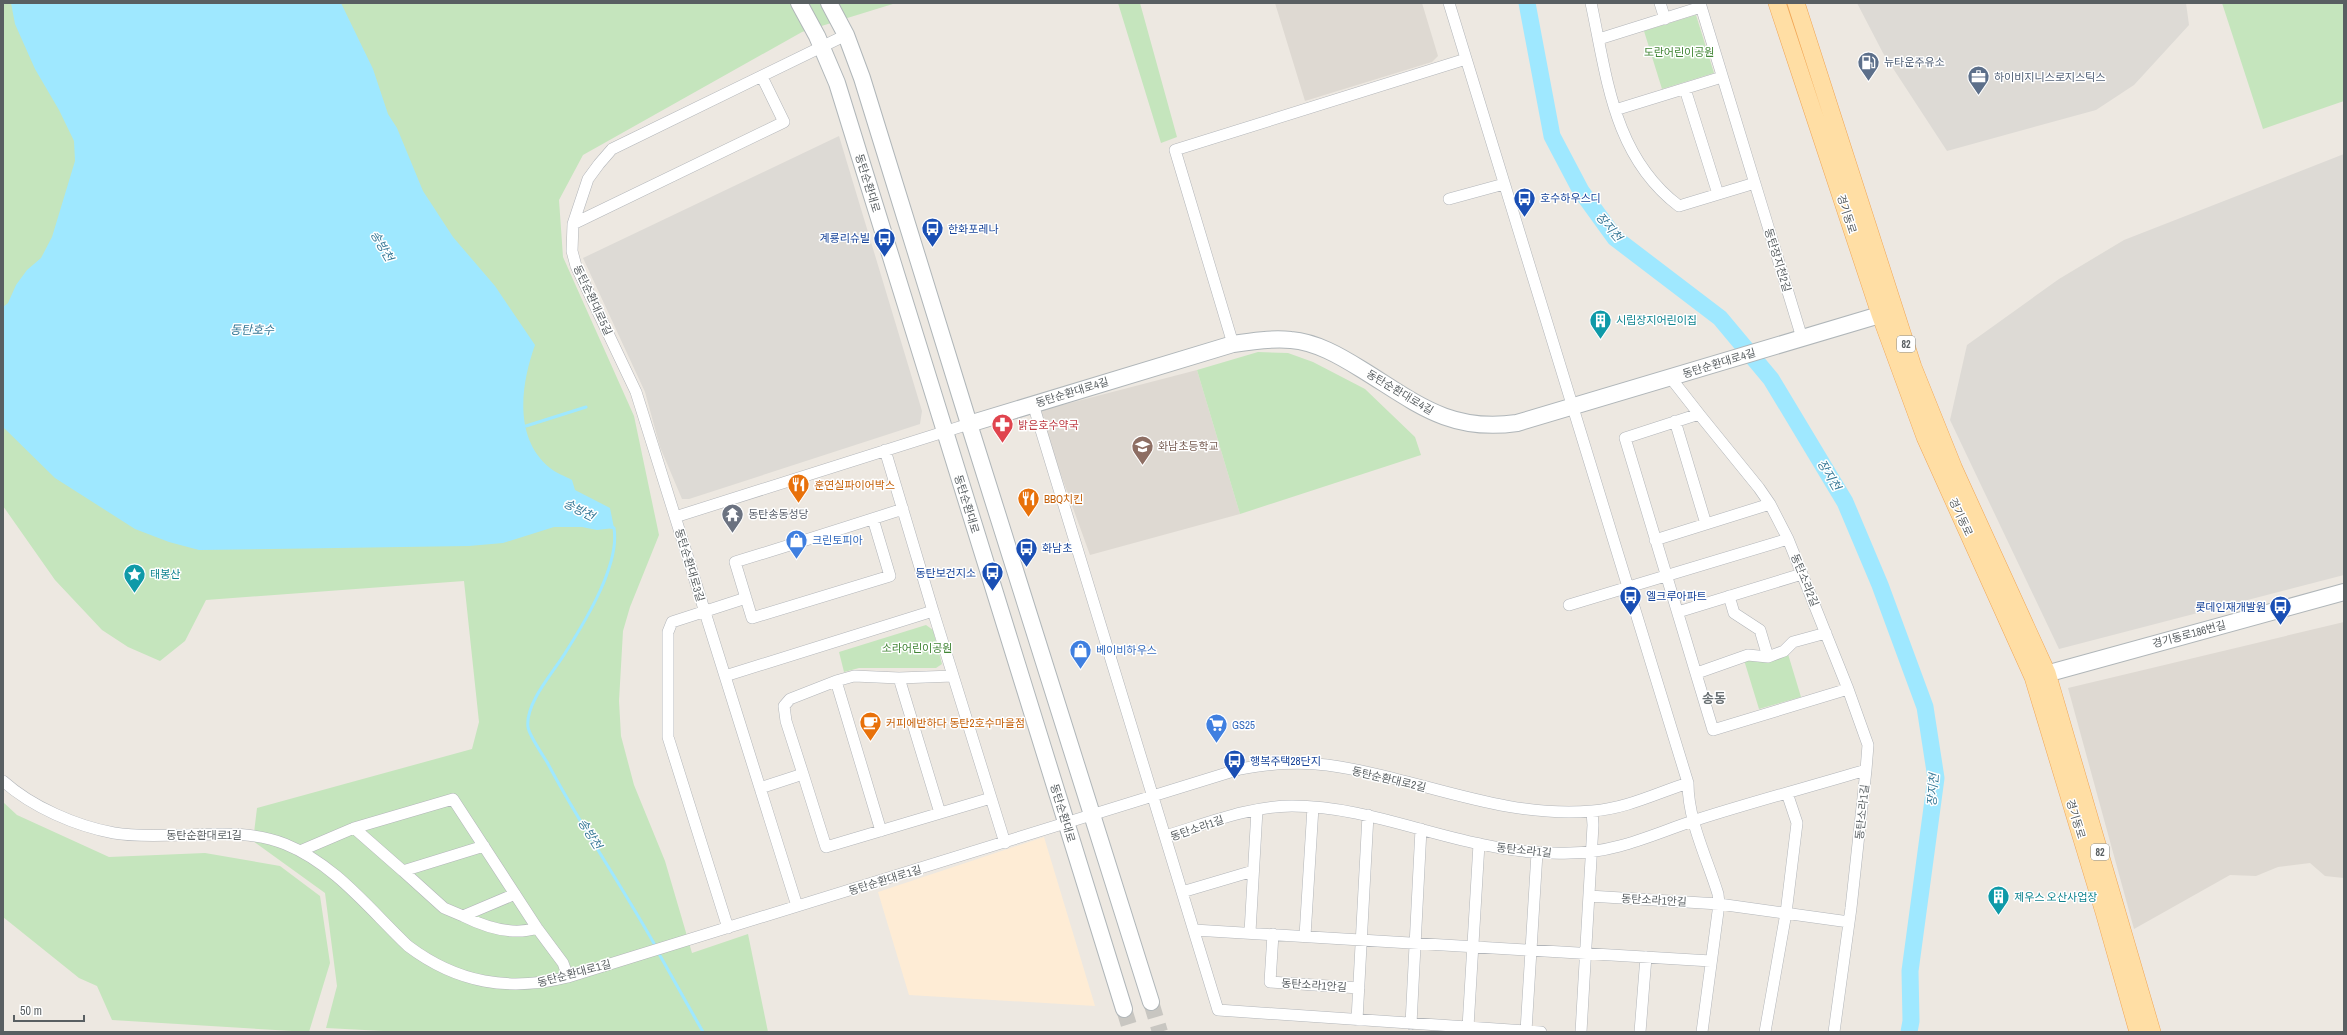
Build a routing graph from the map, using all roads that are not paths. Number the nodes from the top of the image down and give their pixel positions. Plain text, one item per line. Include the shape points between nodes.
1 (799, 3) edge
2 (829, 3) edge
3 (1449, 3) edge
4 (1592, 3) edge
5 (1660, 3) edge
6 (1777, 3) edge
7 (1796, 3) edge
8 (1700, 5) edge
9 (1665, 19) junction
10 (846, 35) junction
11 (1599, 39) junction
12 (823, 48) junction
13 (1466, 59) junction
14 (762, 77) junction
15 (1722, 77) junction
16 (1685, 89) junction
17 (1615, 110) junction
18 (1755, 182) junction
19 (1504, 184) junction
20 (1718, 194) junction
21 (1449, 199) dead end
22 (573, 224) junction
23 (1888, 313) junction
24 (1802, 338) junction
25 (1233, 344) junction
26 (953, 375) junction
27 (1670, 377) junction
28 (929, 382) junction
29 (1033, 404) junction
30 (1572, 407) junction
31 (1699, 414) junction
32 (1675, 421) junction
33 (969, 424) junction
34 (944, 431) junction
35 (885, 450) junction
36 (962, 490) junction
37 (1770, 504) junction
38 (903, 509) junction
39 (675, 517) junction
40 (873, 519) junction
41 (1706, 524) junction
42 (1788, 539) junction
43 (1655, 540) junction
44 (1012, 560) junction
45 (1802, 574) junction
46 (1666, 576) junction
47 (1628, 588) junction
48 (2344, 592) edge
49 (1729, 596) junction
50 (746, 598) junction
51 (1569, 605) dead end
52 (705, 611) junction
53 (933, 611) junction
54 (1678, 612) junction
55 (1826, 633) junction
56 (1768, 657) junction
57 (1697, 673) junction
58 (2040, 675) junction
59 (725, 676) junction
60 (953, 676) junction
61 (899, 678) junction
62 (836, 681) junction
63 (1848, 690) junction
64 (1866, 770) junction
65 (803, 774) junction
66 (3, 781) edge
67 (1688, 783) junction
68 (760, 788) junction
69 (1787, 793) junction
70 (1153, 797) junction
71 (991, 798) junction
72 (1313, 807) junction
73 (1257, 810) junction
74 (1592, 812) junction
75 (940, 813) junction
76 (1368, 815) junction
77 (1092, 816) junction
78 (1694, 821) junction
79 (1066, 824) junction
80 (354, 828) junction
81 (1421, 829) junction
82 (881, 831) junction
83 (1165, 836) junction
84 (1005, 843) junction
85 (1479, 844) junction
86 (484, 846) junction
87 (300, 851) junction
88 (1592, 852) junction
89 (1537, 853) junction
90 (403, 871) junction
91 (1253, 871) junction
92 (1182, 892) junction
93 (515, 894) junction
94 (1589, 896) junction
95 (1719, 904) junction
96 (797, 906) junction
97 (1786, 913) junction
98 (463, 916) junction
99 (1849, 922) junction
100 (537, 928) junction
101 (728, 928) junction
102 (1194, 930) junction
103 (1250, 932) junction
104 (1273, 934) junction
105 (1305, 936) junction
106 (1362, 939) junction
107 (1415, 943) junction
108 (1473, 946) junction
109 (1531, 950) junction
110 (1586, 953) junction
111 (1646, 957) junction
112 (1711, 961) junction
113 (568, 977) junction
114 (1359, 988) junction
115 (1151, 1002) tunnel mouth
116 (1124, 1009) tunnel mouth
117 (1357, 1020) junction
118 (1411, 1024) junction
119 (1468, 1027) junction
120 (1526, 1031) edge
121 (1540, 1032) edge
122 (1581, 1032) edge
123 (1640, 1032) edge
124 (1702, 1032) edge
125 (1765, 1032) edge
126 (1834, 1032) edge
127 (2138, 1032) edge
128 (2152, 1032) edge

1 - 12 main road, 동탄순환대로
2 - 10 main road
3 - 13 street
4 - 11 street
5 - 9 street
6 - 23 main road, 경기동로 / 82
7 - 23 main road, 경기동로 / 82
8 - 9 street, 동탄장지천2길
8 - 15 street, 동탄장지천2길
9 - 11 street, 동탄장지천2길
10 - 12 street, 동탄순환대로5길
10 - 26 main road via 862,78
11 - 17 street via 1605,77
12 - 14 street, 동탄순환대로5길
12 - 28 main road, 동탄순환대로 via 840,90
13 - 19 street
13 - 25 street via 1175,150
14 - 22 street, 동탄순환대로5길 via 612,149 588,179
14 - 22 street via 784,122
15 - 16 street
15 - 18 street, 동탄장지천2길
16 - 17 street
16 - 20 street
17 - 20 street via 1628,144 1649,177 1666,196 1679,206
18 - 20 street
18 - 24 street, 동탄장지천2길
19 - 21 street
19 - 30 street
22 - 39 street, 동탄순환대로5길 via 572,251 576,266 636,392
23 - 24 main road, 동탄순환대로4길
23 - 58 main road, 경기동로 / 82 via 1925,437
24 - 27 main road, 동탄순환대로4길
25 - 29 main road, 동탄순환대로4길
25 - 30 main road, 동탄순환대로4길 via 1292,340 1316,346 1340,356 1426,409 1447,419 1473,425 1493,427 1517,423
26 - 28 main road via 947,387 937,387
26 - 33 main road
27 - 30 main road, 동탄순환대로4길
27 - 31 street, 동탄소라2길
28 - 34 main road, 동탄순환대로
29 - 33 main road, 동탄순환대로4길
29 - 70 street
30 - 47 street
31 - 32 street
31 - 37 street, 동탄소라2길
32 - 41 street
32 - 43 street via 1624,438
33 - 34 street, 동탄순환대로3길
33 - 44 main road
34 - 35 street, 동탄순환대로3길
34 - 36 main road, 동탄순환대로
35 - 38 street
35 - 39 street, 동탄순환대로3길
36 - 44 main road via 969,480 978,479 996,528
36 - 79 main road, 동탄순환대로
37 - 41 street
37 - 42 street, 동탄소라2길
38 - 40 street
38 - 53 street
39 - 52 street, 동탄순환대로3길
40 - 50 street via 735,562
40 - 50 street via 890,576 752,618
41 - 43 street
42 - 45 street, 동탄소라2길
42 - 46 street
43 - 46 street
44 - 77 main road
45 - 49 street
45 - 55 street, 동탄소라2길
46 - 47 street
46 - 54 street
47 - 51 street
47 - 67 street
48 - 58 main road, 경기동로186번길
49 - 54 street
49 - 56 street via 1734,613 1760,630
50 - 52 street
52 - 59 street, 동탄순환대로3길
52 - 101 street via 672,622 668,632 668,737
53 - 59 street
53 - 60 street
54 - 57 street
55 - 56 street via 1793,642 1784,651
55 - 63 street, 동탄소라2길
56 - 57 street via 1748,655
57 - 63 street via 1713,730
58 - 127 main road, 경기동로 / 82
58 - 128 main road, 경기동로 / 82
59 - 68 street, 동탄순환대로3길
60 - 61 street
60 - 71 street
61 - 62 street via 854,676
61 - 75 street
62 - 65 street via 790,699 784,706 786,722
62 - 82 street
63 - 64 street, 동탄소라2길 via 1868,745
64 - 69 street, 동탄소라1길
64 - 99 street, 동탄소라1길
65 - 68 street
65 - 82 street via 826,847
66 - 87 street, 동탄순환대로1길 via 52,812 95,829 116,833 160,835 237,833 261,837
67 - 74 street, 동탄순환대로2길 via 1617,807
67 - 78 street via 1688,798
68 - 96 street, 동탄순환대로3길
69 - 78 street, 동탄소라1길
69 - 97 street via 1797,823
70 - 74 street, 동탄순환대로2길 via 1240,769 1277,763 1302,763 1328,765 1511,808
70 - 77 street, 동탄순환대로2길
70 - 83 street
71 - 75 street
71 - 84 street
72 - 73 street, 동탄소라1길 via 1290,806
72 - 76 street, 동탄소라1길
72 - 105 street
73 - 83 street, 동탄소라1길
73 - 91 street
74 - 88 street
75 - 82 street
76 - 81 street, 동탄소라1길
76 - 106 street, 동탄소라1안길
77 - 79 street, 동탄순환대로1길
77 - 115 main road
78 - 88 street, 동탄소라1길 via 1633,844
78 - 95 street
79 - 84 street, 동탄순환대로1길
79 - 116 main road, 동탄순환대로
80 - 86 street via 453,799
80 - 87 street
80 - 90 street
81 - 85 street, 동탄소라1길
81 - 107 street
83 - 92 street, 동탄소라1길
84 - 96 street, 동탄순환대로1길
85 - 89 street, 동탄소라1길
85 - 108 street
86 - 90 street
86 - 93 street
87 - 113 street, 동탄순환대로1길 via 325,866 408,946 435,964 465,977 497,983 529,984
88 - 89 street, 동탄소라1길
88 - 94 street
89 - 109 street
90 - 98 street via 444,908
91 - 92 street
91 - 103 street
92 - 102 street, 동탄소라1길
93 - 98 street
93 - 100 street
94 - 95 street, 동탄소라1안길
94 - 110 street
95 - 97 street, 동탄소라1안길
95 - 112 street
96 - 101 street, 동탄순환대로1길
97 - 99 street, 동탄소라1안길
97 - 125 street
98 - 100 street via 485,927 528,932
99 - 126 street, 동탄소라1길
100 - 113 street via 563,963
101 - 113 street, 동탄순환대로1길
102 - 103 street
102 - 117 street, 동탄소라1길 via 1218,1010
103 - 104 street
104 - 105 street
104 - 114 street, 동탄소라1안길 via 1270,982
105 - 106 street
106 - 107 street
106 - 114 street, 동탄소라1안길
107 - 108 street
107 - 118 street
108 - 109 street
108 - 119 street
109 - 110 street
109 - 120 street
110 - 111 street
110 - 122 street
111 - 112 street
111 - 123 street
112 - 124 street
114 - 117 street, 동탄소라1안길
117 - 118 street, 동탄소라1길
118 - 119 street, 동탄소라1길
119 - 120 street, 동탄소라1길
120 - 121 street, 동탄소라1길

